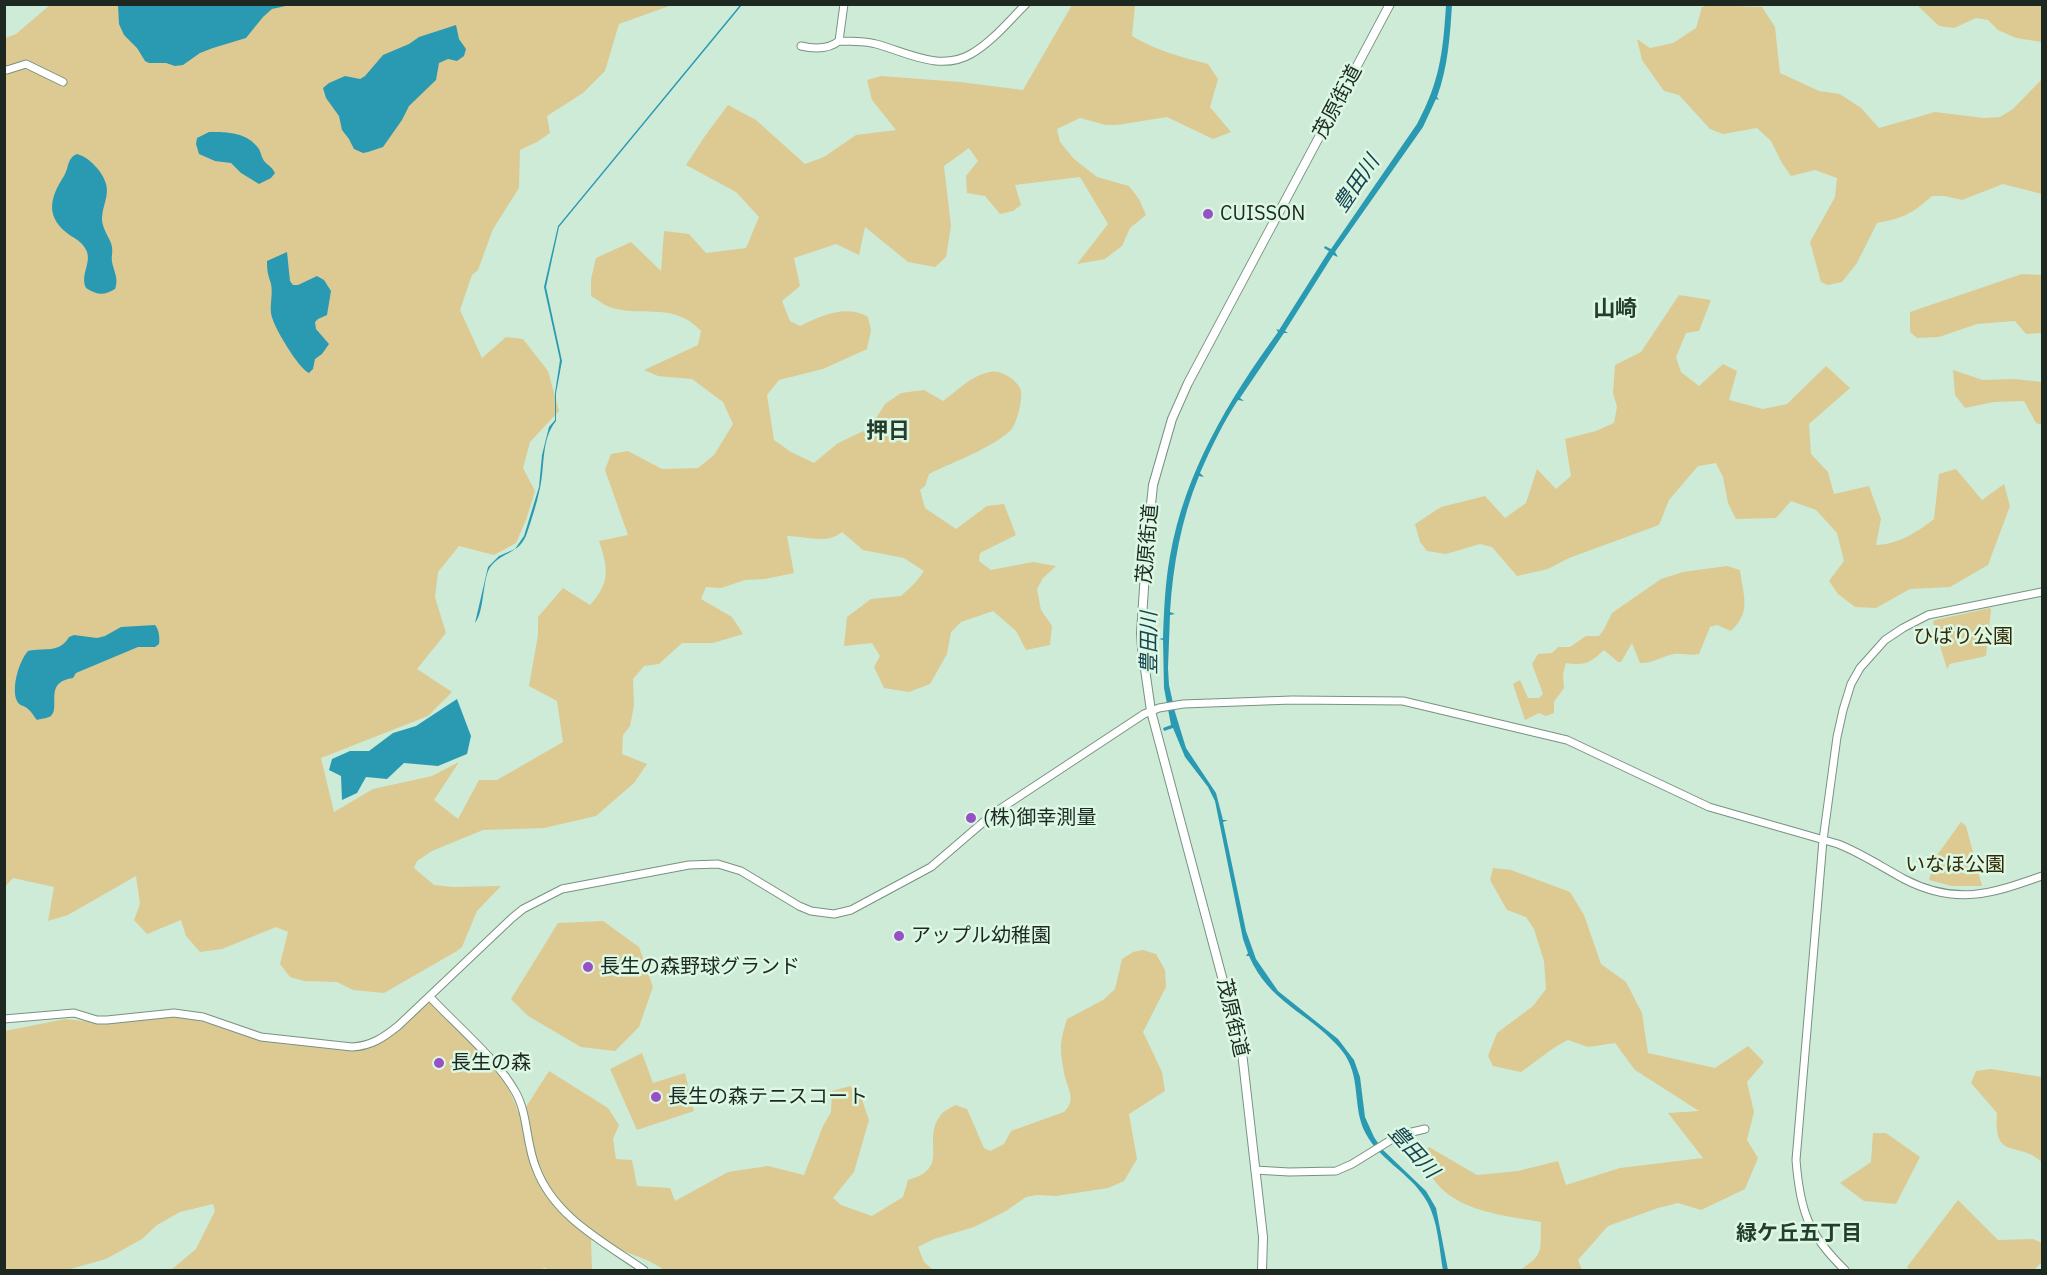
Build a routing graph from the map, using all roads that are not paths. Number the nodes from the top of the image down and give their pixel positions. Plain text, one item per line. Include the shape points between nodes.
1 (844, 4) edge
2 (1026, 4) edge
3 (1390, 4) edge
4 (839, 41) junction
5 (801, 46) dead end
6 (4, 69) edge
7 (63, 82) dead end
8 (2043, 592) edge
9 (1155, 709) junction
10 (1823, 840) junction
11 (2043, 876) edge
12 (430, 997) junction
13 (4, 1019) edge
14 (1425, 1129) dead end
15 (1255, 1170) junction
16 (1263, 1268) edge
17 (644, 1270) edge
18 (1845, 1270) edge

1 - 4 street
2 - 4 street via 982,47 957,60 928,60 874,43
3 - 9 main road, 茂原街道 via 1172,419 1154,485 1141,633
4 - 5 street via 811,49
6 - 7 street via 26,64
8 - 10 street via 1928,615 1903,628 1875,651 1851,684 1843,710
9 - 10 street via 1183,704 1387,700 1422,705 1567,740 1709,807
9 - 12 street via 994,813 918,876 851,910 834,914 811,911 741,871 718,864 689,865 562,889 512,918
9 - 15 main road, 茂原街道 via 1242,1052
10 - 11 street via 1853,850 1918,885 1950,894 1988,894
10 - 18 street via 1796,1160 1805,1214 1828,1254
12 - 13 street via 386,1036 352,1047 261,1037 203,1017 174,1013 107,1020 67,1013
12 - 17 street via 496,1066 516,1093 536,1168 546,1189 594,1237
14 - 15 street via 1399,1135 1336,1171
15 - 16 main road, 茂原街道

